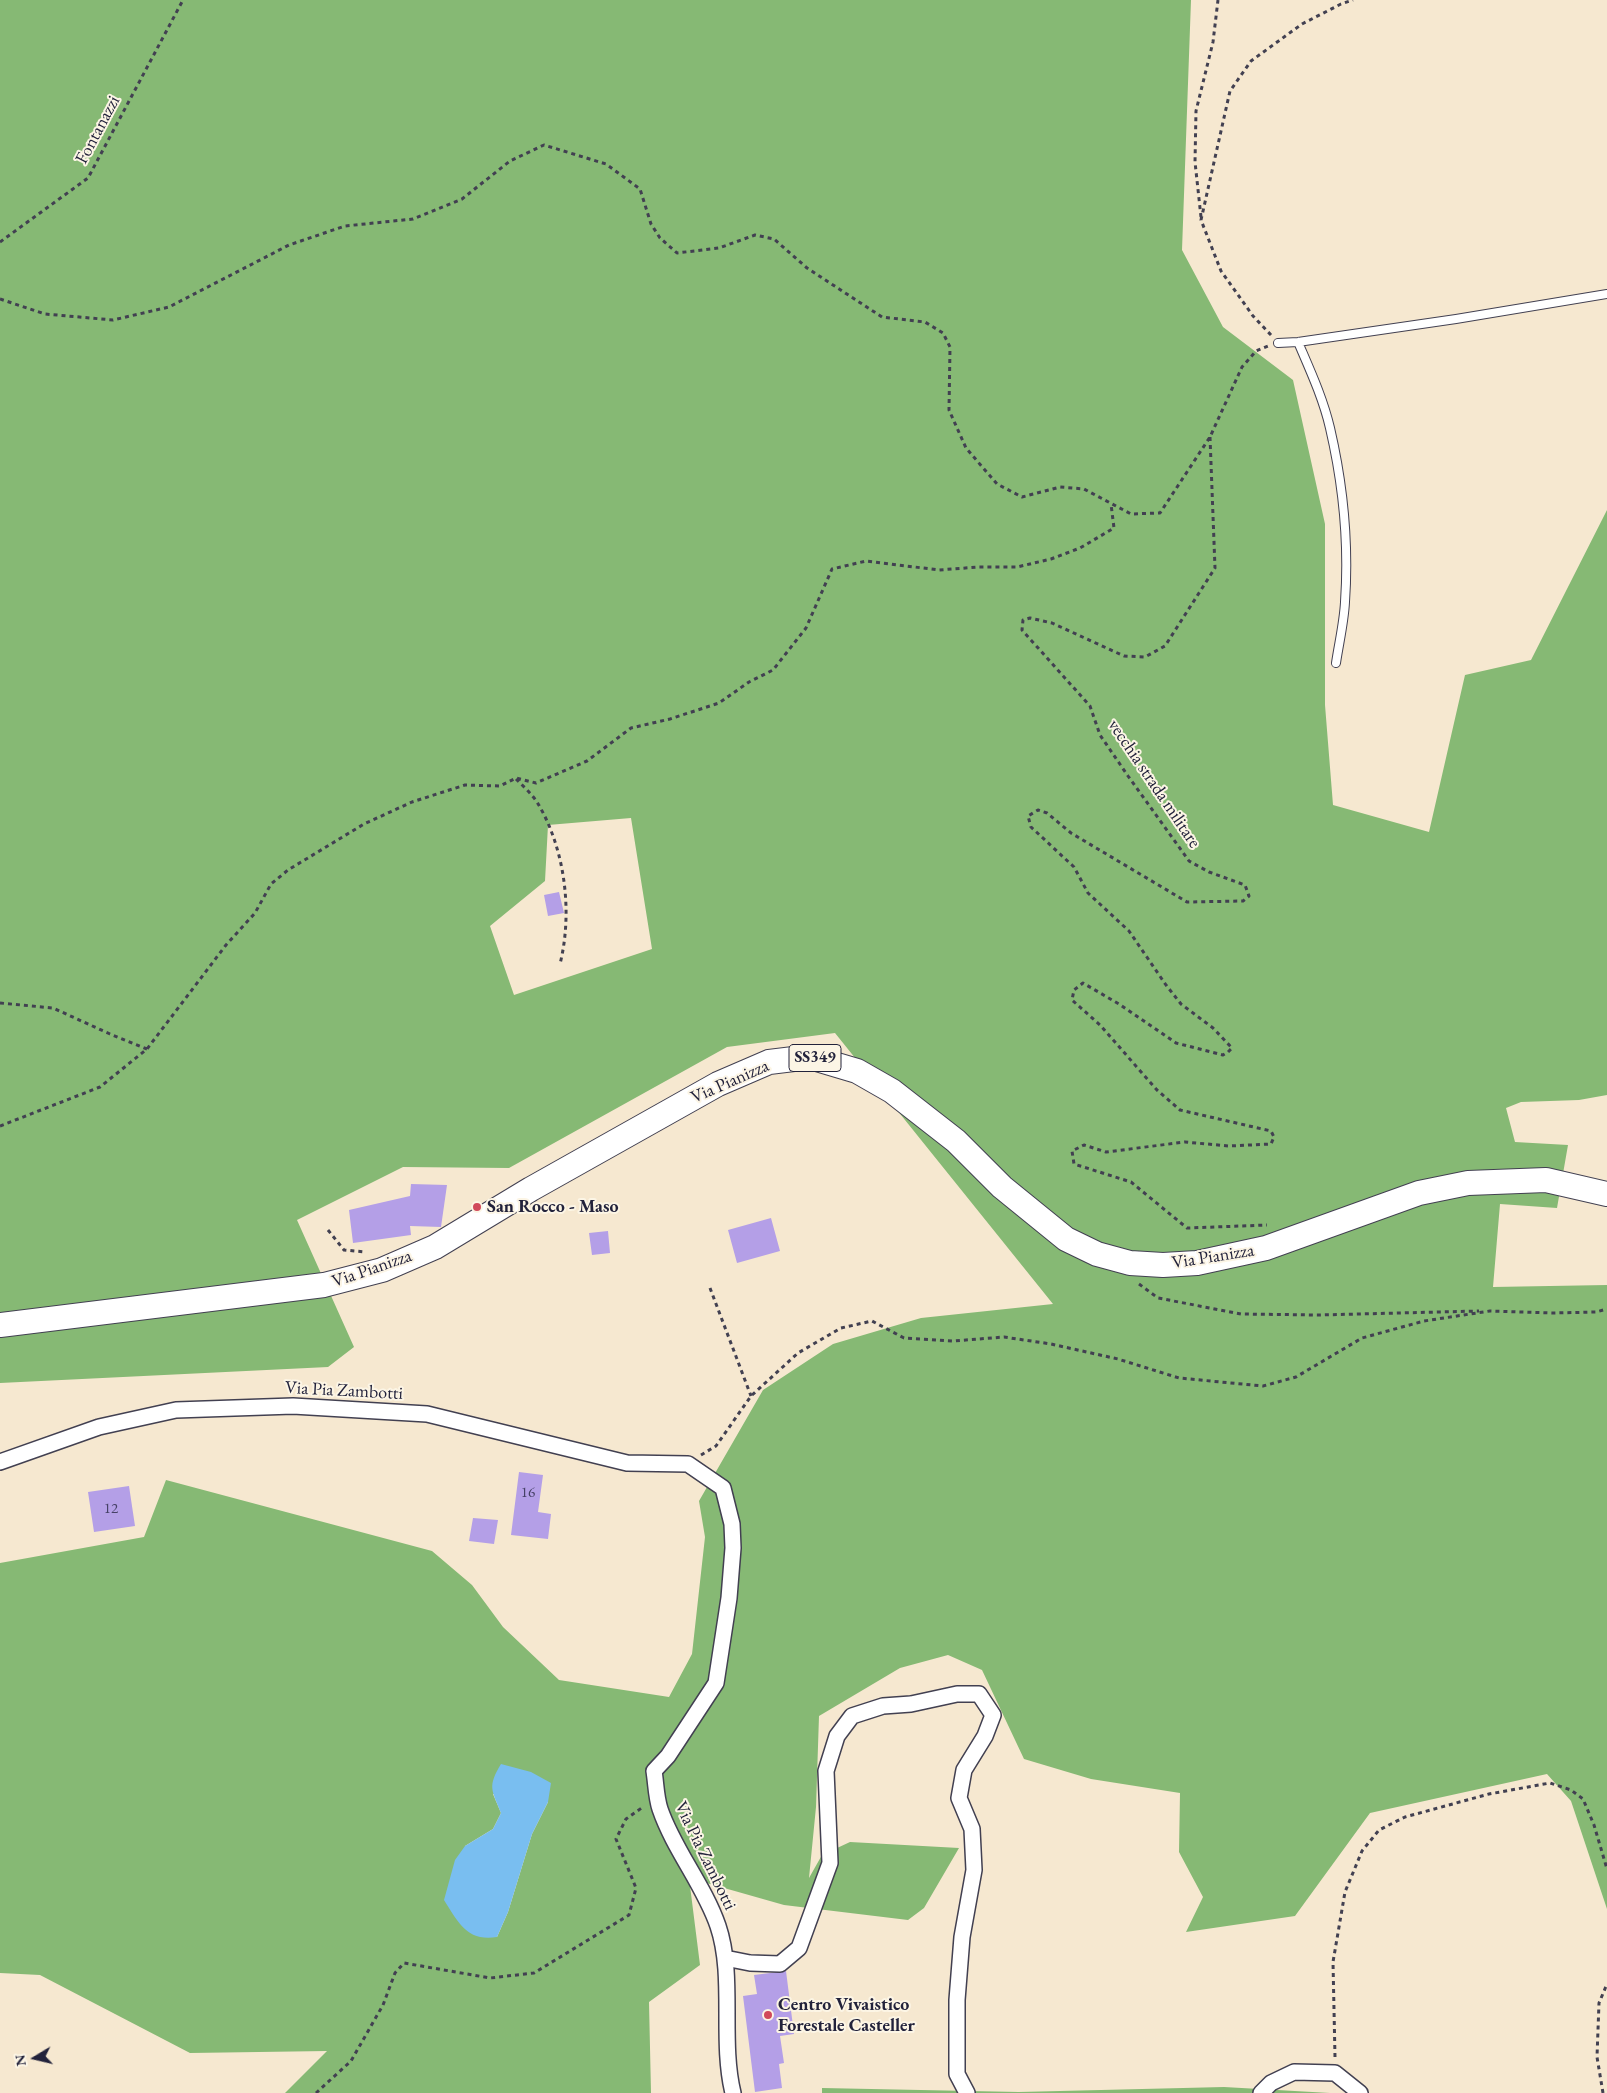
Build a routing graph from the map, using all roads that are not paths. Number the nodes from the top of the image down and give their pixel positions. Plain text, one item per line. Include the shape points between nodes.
1 (1607, 294) edge
2 (1298, 342) junction
3 (1278, 343) road end
4 (1336, 663) dead end
5 (1607, 1194) edge
6 (0, 1325) edge
7 (0, 1462) edge
8 (725, 1958) junction
9 (733, 2093) edge
10 (967, 2093) edge
11 (1261, 2093) edge
12 (1360, 2093) edge

1 - 2 lane
2 - 3 lane
2 - 4 lane via 1330,426 1339,478 1346,542 1345,603
5 - 6 main road, Via Pianizza / SS349 via 1546,1180 1468,1183 1419,1193 1266,1248 1197,1263 1130,1263 1097,1254 1066,1240 1002,1186 956,1141 892,1091 857,1071 810,1057 769,1062 718,1084 435,1247 382,1270 324,1285
7 - 8 street, Via Pia Zambotti via 99,1427 176,1410 293,1406 428,1414 626,1464 688,1464 722,1488 732,1524 729,1598 716,1683 668,1756 654,1771 660,1808 718,1926
8 - 9 street, Via Pia Zambotti via 728,2071
8 - 10 street via 780,1964 799,1948 830,1863 826,1771 837,1736 852,1716 883,1706 911,1704 957,1694 979,1694 993,1715 986,1736 964,1770 959,1798 972,1829 974,1870 962,1937 957,2000 956,2074
11 - 12 street via 1271,2083 1294,2072 1336,2073

